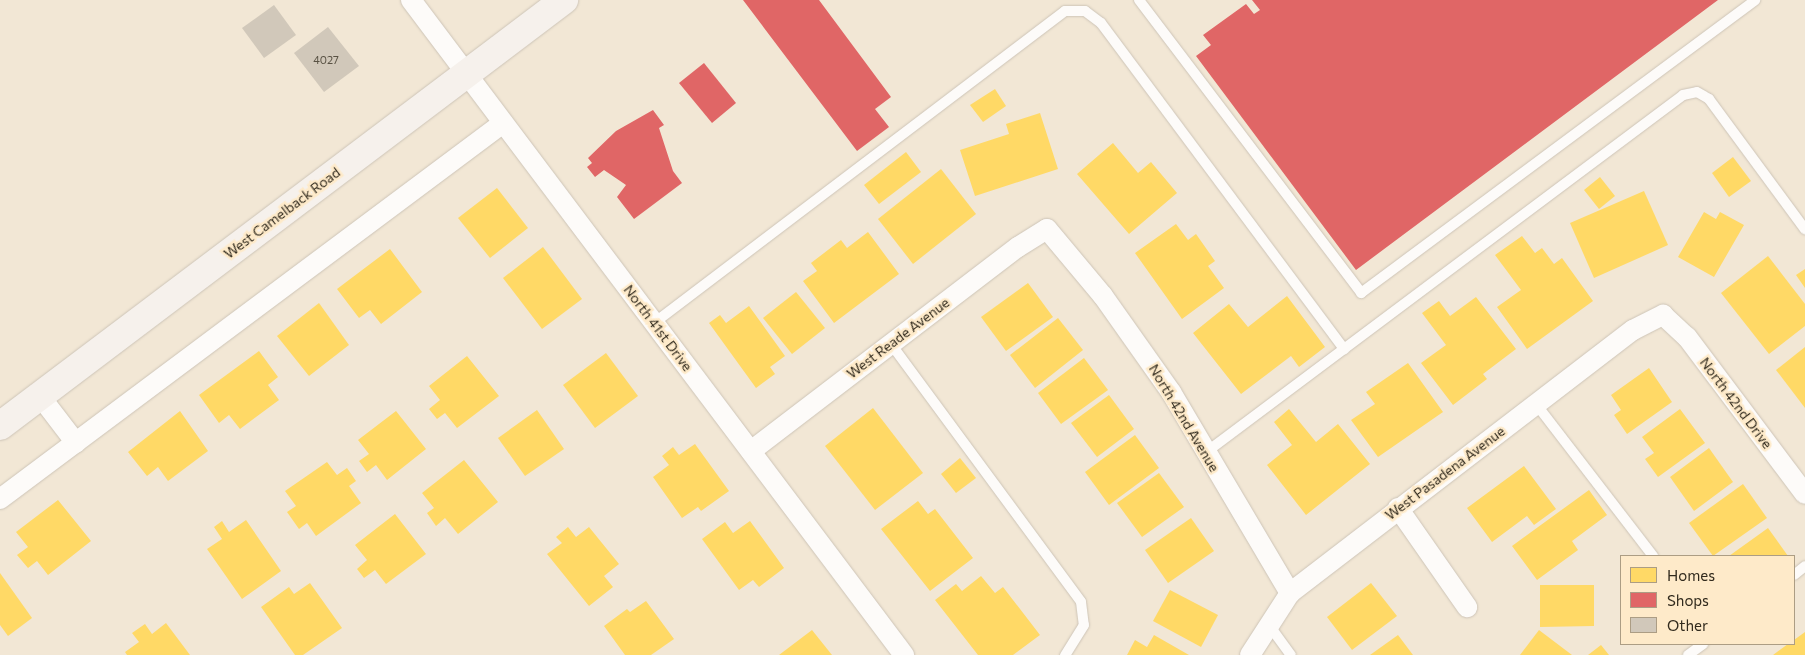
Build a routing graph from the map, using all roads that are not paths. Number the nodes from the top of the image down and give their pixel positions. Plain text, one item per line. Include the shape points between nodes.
1 (411, 0) edge
2 (564, 0) edge
3 (1140, 0) edge
4 (1755, 0) edge
5 (466, 73) junction
6 (504, 123) junction
7 (1047, 229) joint
8 (1805, 229) edge
9 (1664, 315) joint
10 (654, 323) junction
11 (891, 344) junction
12 (1344, 349) junction
13 (40, 396) junction
14 (1536, 404) junction
15 (0, 426) edge
16 (76, 443) junction
17 (751, 451) junction
18 (1204, 452) junction
19 (1805, 494) edge
20 (0, 500) edge
21 (1398, 508) junction
22 (1651, 555) edge
23 (1805, 566) edge
24 (1795, 574) edge
25 (1290, 593) junction
26 (1466, 607) dead end
27 (1269, 625) junction
28 (1702, 645) edge
29 (904, 655) edge
30 (1065, 655) edge
31 (1250, 655) edge
32 (1291, 655) edge
33 (1688, 655) edge

1 - 5 street, North 41st Drive
2 - 5 main road, West Camelback Road
3 - 4 lane via 1361,293
5 - 6 street, North 41st Drive
5 - 13 main road, West Camelback Road
6 - 10 street, North 41st Drive
6 - 16 street
7 - 11 street, West Reade Avenue via 1018,247
7 - 18 street, North 42nd Avenue via 1103,296 1166,384
8 - 12 lane via 1709,99 1697,92 1683,95
9 - 14 street, West Pasadena Avenue via 1633,330
9 - 19 street, North 42nd Drive via 1687,337
10 - 12 lane via 1065,10 1085,11 1102,23
10 - 17 street, North 41st Drive
11 - 17 street, West Reade Avenue
11 - 30 lane via 1081,602 1084,625
12 - 18 lane
13 - 15 main road, West Camelback Road
13 - 16 street
14 - 21 street, West Pasadena Avenue
14 - 22 lane
16 - 20 street
17 - 29 street, North 41st Drive
18 - 25 street, North 42nd Avenue
21 - 25 street, West Pasadena Avenue
21 - 26 street
23 - 24 lane
25 - 27 street, West Pasadena Avenue
27 - 31 street, West Pasadena Avenue
27 - 32 lane
28 - 33 lane

